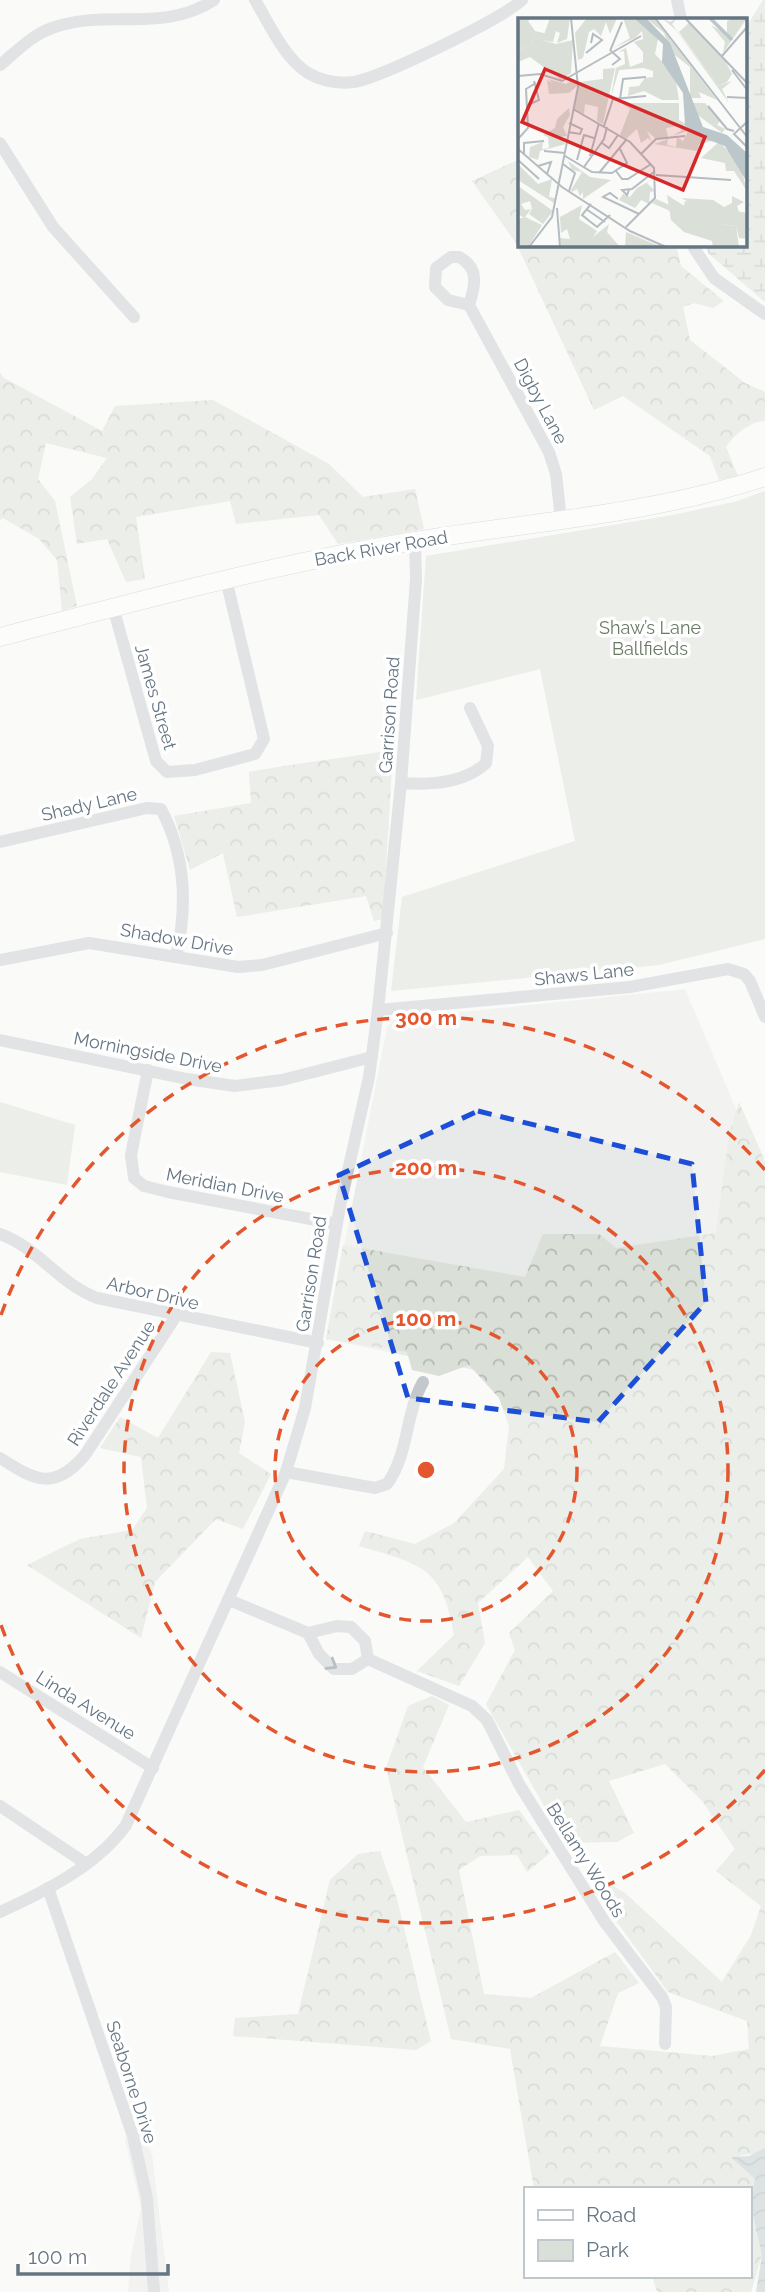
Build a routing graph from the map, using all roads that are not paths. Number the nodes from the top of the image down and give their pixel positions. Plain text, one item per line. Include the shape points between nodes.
1 (214, 0) edge
2 (255, 0) edge
3 (522, 0) edge
4 (677, 0) edge
5 (681, 18) edge
6 (0, 65) edge
7 (0, 143) edge
8 (693, 247) edge
9 (469, 305) dead end
10 (765, 314) edge
11 (134, 317) dead end
12 (765, 477) edge
13 (561, 520) junction
14 (415, 541) junction
15 (226, 579) junction
16 (113, 607) junction
17 (0, 637) edge
18 (470, 708) dead end
19 (401, 783) junction
20 (0, 842) edge
21 (387, 933) junction
22 (176, 957) junction
23 (0, 960) edge
24 (378, 1010) junction
25 (765, 1017) edge
26 (0, 1040) edge
27 (372, 1057) junction
28 (148, 1070) junction
29 (337, 1224) junction
30 (0, 1234) edge
31 (176, 1316) junction
32 (318, 1343) junction
33 (423, 1382) dead end
34 (0, 1458) edge
35 (286, 1472) junction
36 (229, 1600) junction
37 (308, 1633) junction
38 (369, 1659) junction
39 (0, 1672) edge
40 (153, 1769) junction
41 (0, 1806) edge
42 (85, 1863) junction
43 (48, 1888) junction
44 (0, 1912) edge
45 (666, 2044) dead end
46 (154, 2292) edge

1 - 6 street via 178,18 54,27
2 - 3 street via 301,68 343,83 377,75 503,14
4 - 5 street
7 - 11 street via 53,227
8 - 10 street via 714,278
9 - 13 street, Digby Lane via 549,452
12 - 13 street, Back River Road via 698,495
13 - 14 street, Back River Road
14 - 15 street, Back River Road
14 - 19 street, Garrison Road
15 - 16 street, Back River Road
15 - 16 street, James Street via 264,739 255,754 230,762 176,774 156,761
16 - 17 street, Back River Road
18 - 19 street via 488,747 486,763 472,773 438,783
19 - 21 street, Garrison Road
20 - 22 street, Shady Lane via 147,808 161,809 172,830 183,876 183,925
21 - 22 street, Shadow Drive via 262,965 238,967
21 - 24 street, Garrison Road
22 - 23 street, Shadow Drive via 89,943
24 - 25 street, Shaws Lane via 630,987 728,968 750,981
24 - 27 street, Garrison Road
26 - 28 street, Morningside Drive
27 - 28 street, Morningside Drive via 282,1080 234,1086
27 - 29 street, Garrison Road
28 - 29 street, Meridian Drive via 131,1155 134,1178 144,1186 168,1192
29 - 32 street, Garrison Road
30 - 31 street, Arbor Drive via 21,1242 74,1289
31 - 32 street, Arbor Drive
31 - 34 street, Riverdale Avenue via 69,1473 47,1480
32 - 35 street, Garrison Road via 300,1431
33 - 35 street via 413,1400 398,1464 387,1484 375,1488
35 - 36 street, Garrison Road
36 - 37 street
36 - 40 street, Garrison Road
37 - 38 street via 351,1626 365,1641
37 -> 38 street via 318,1654 334,1669 352,1670
38 - 45 street, Bellamy Woods via 461,1700 487,1720 519,1784 597,1911 662,1997
39 - 40 street, Linda Avenue
40 - 42 street, Garrison Road via 127,1825
41 - 42 street
42 - 43 street, Garrison Road
43 - 44 street, Garrison Road
43 - 46 street, Seaborne Drive via 132,2136 147,2198

